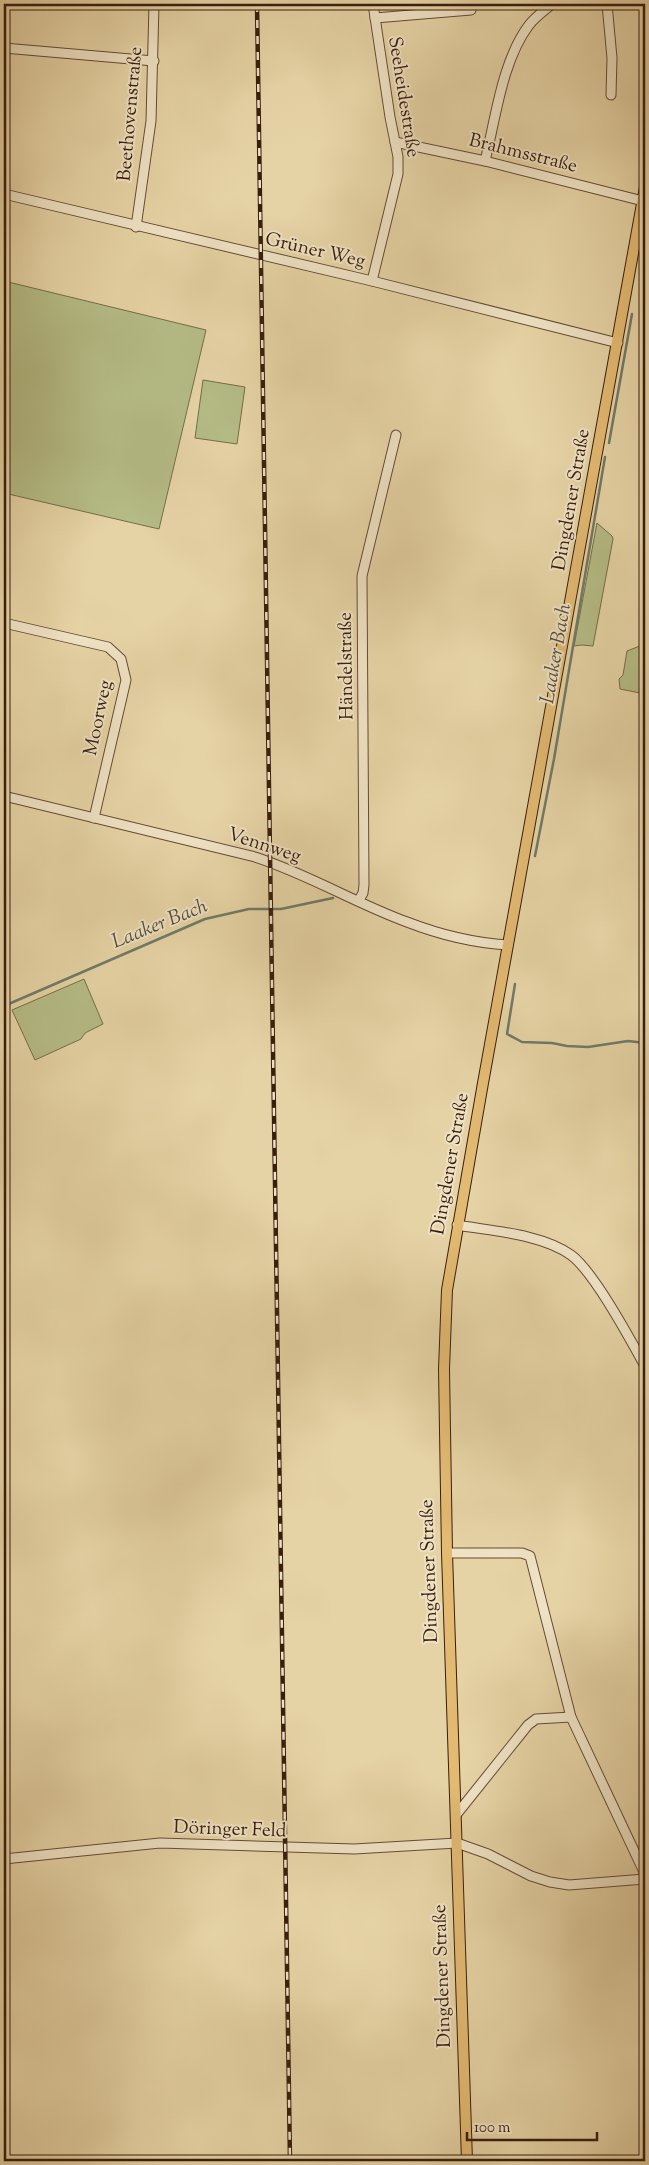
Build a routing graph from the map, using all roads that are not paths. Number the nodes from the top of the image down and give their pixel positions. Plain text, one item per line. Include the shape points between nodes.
1 (154, 4) edge
2 (373, 4) edge
3 (552, 4) edge
4 (607, 4) edge
5 (471, 10) dead end
6 (375, 18) junction
7 (4, 48) edge
8 (154, 61) junction
9 (612, 95) dead end
10 (395, 142) junction
11 (485, 161) junction
12 (645, 187) edge
13 (4, 194) edge
14 (643, 201) junction
15 (136, 227) junction
16 (372, 281) junction
17 (618, 342) junction
18 (396, 435) dead end
19 (4, 623) edge
20 (4, 796) edge
21 (94, 818) junction
22 (359, 900) junction
23 (508, 945) junction
24 (457, 1225) junction
25 (645, 1366) edge
26 (447, 1553) junction
27 (571, 1717) junction
28 (456, 1815) junction
29 (457, 1843) junction
30 (4, 1859) edge
31 (645, 1874) edge
32 (645, 1879) edge
33 (467, 2161) edge

1 - 8 street, Beethovenstraße
2 - 6 street, Seeheidestraße
3 - 11 street via 530,23 518,42 508,67
4 - 9 street
5 - 6 street
6 - 10 street, Seeheidestraße
7 - 8 street
8 - 15 street, Beethovenstraße via 151,121
10 - 11 street, Brahmsstraße
10 - 16 street, Seeheidestraße via 398,174
11 - 14 street, Brahmsstraße
12 - 14 main road, Dingdener Straße
13 - 15 street, Grüner Weg
14 - 17 main road, Dingdener Straße
15 - 16 street, Grüner Weg
16 - 17 street, Grüner Weg
17 - 23 main road, Dingdener Straße
18 - 22 street, Händelstraße via 362,576 364,885
19 - 21 street, Moorweg via 108,647 121,659 126,680
20 - 21 street, Vennweg
21 - 22 street, Vennweg via 270,862
22 - 23 street, Vennweg via 428,929
23 - 24 main road, Dingdener Straße
24 - 25 street via 542,1241 571,1255 590,1275
24 - 26 main road, Dingdener Straße via 450,1269 444,1379
26 - 27 street via 522,1553 530,1556
26 - 28 main road, Dingdener Straße
27 - 28 street via 536,1719 528,1725
27 - 31 street
28 - 29 main road, Dingdener Straße
29 - 30 street, Döringer Feld via 354,1849 160,1844
29 - 32 street via 550,1882 568,1885
29 - 33 main road, Dingdener Straße

